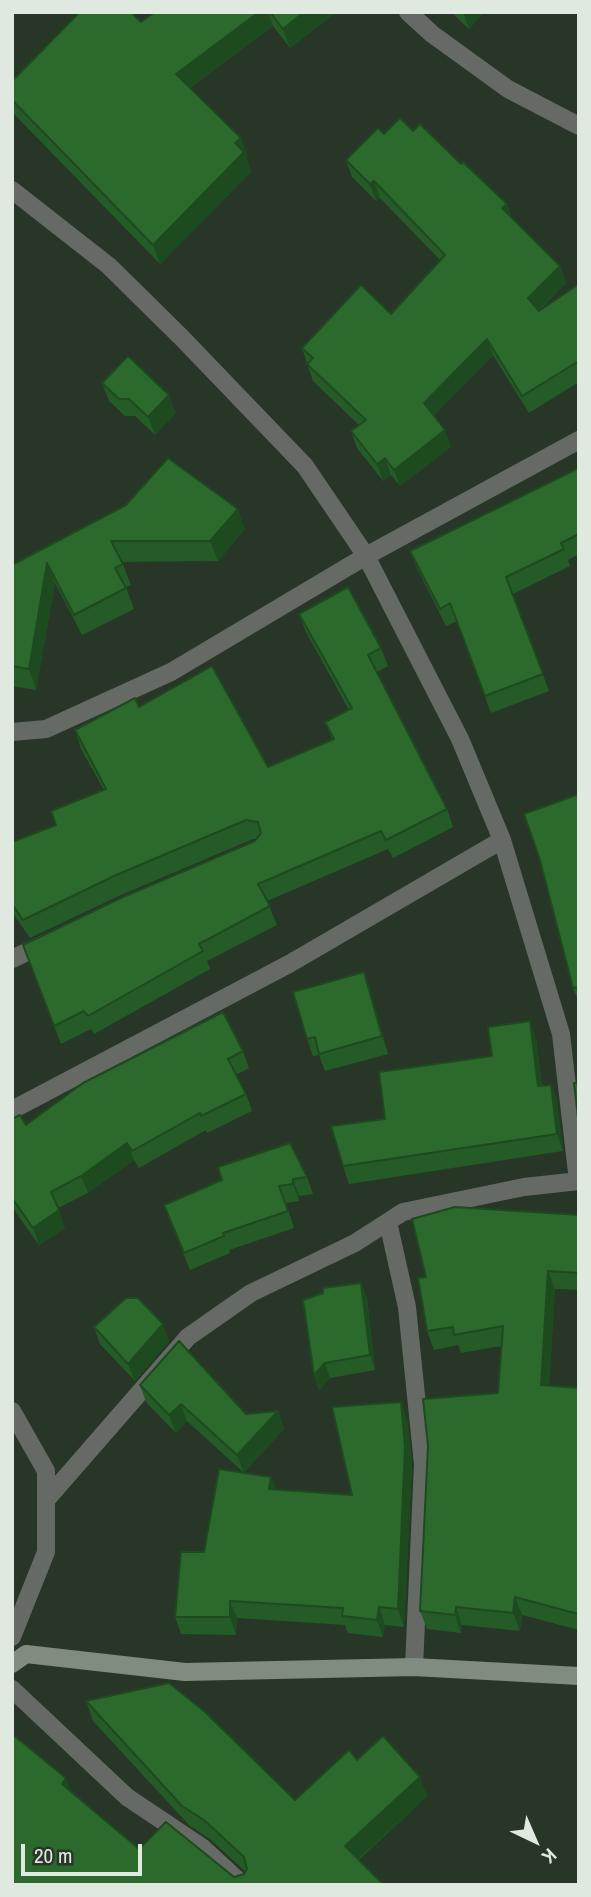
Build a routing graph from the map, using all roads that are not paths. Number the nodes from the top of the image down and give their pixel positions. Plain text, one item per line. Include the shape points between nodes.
1 (408, 12) edge
2 (579, 126) edge
3 (12, 190) edge
4 (579, 440) edge
5 (366, 556) junction
6 (12, 732) edge
7 (502, 840) junction
8 (62, 935) edge
9 (12, 959) edge
10 (12, 1110) edge
11 (578, 1181) edge
12 (388, 1222) junction
13 (12, 1411) edge
14 (46, 1500) junction
15 (12, 1637) edge
16 (12, 1664) edge
17 (414, 1667) junction
18 (579, 1676) edge
19 (12, 1689) edge
20 (243, 1885) edge

1 - 2 street via 508,89
3 - 5 street via 109,267 182,338 304,467
4 - 5 street
5 - 6 street via 170,672 46,729
5 - 7 street via 460,739
7 - 10 street via 289,964
7 - 11 street via 561,1034
8 - 9 street
11 - 12 street via 524,1187 403,1212
12 - 14 street via 251,1293 188,1337
12 - 17 street via 407,1307 422,1464
13 - 14 street via 46,1471
14 - 15 street via 46,1552
16 - 17 main road via 26,1654 186,1672
17 - 18 main road
19 - 20 street via 127,1797 203,1848

